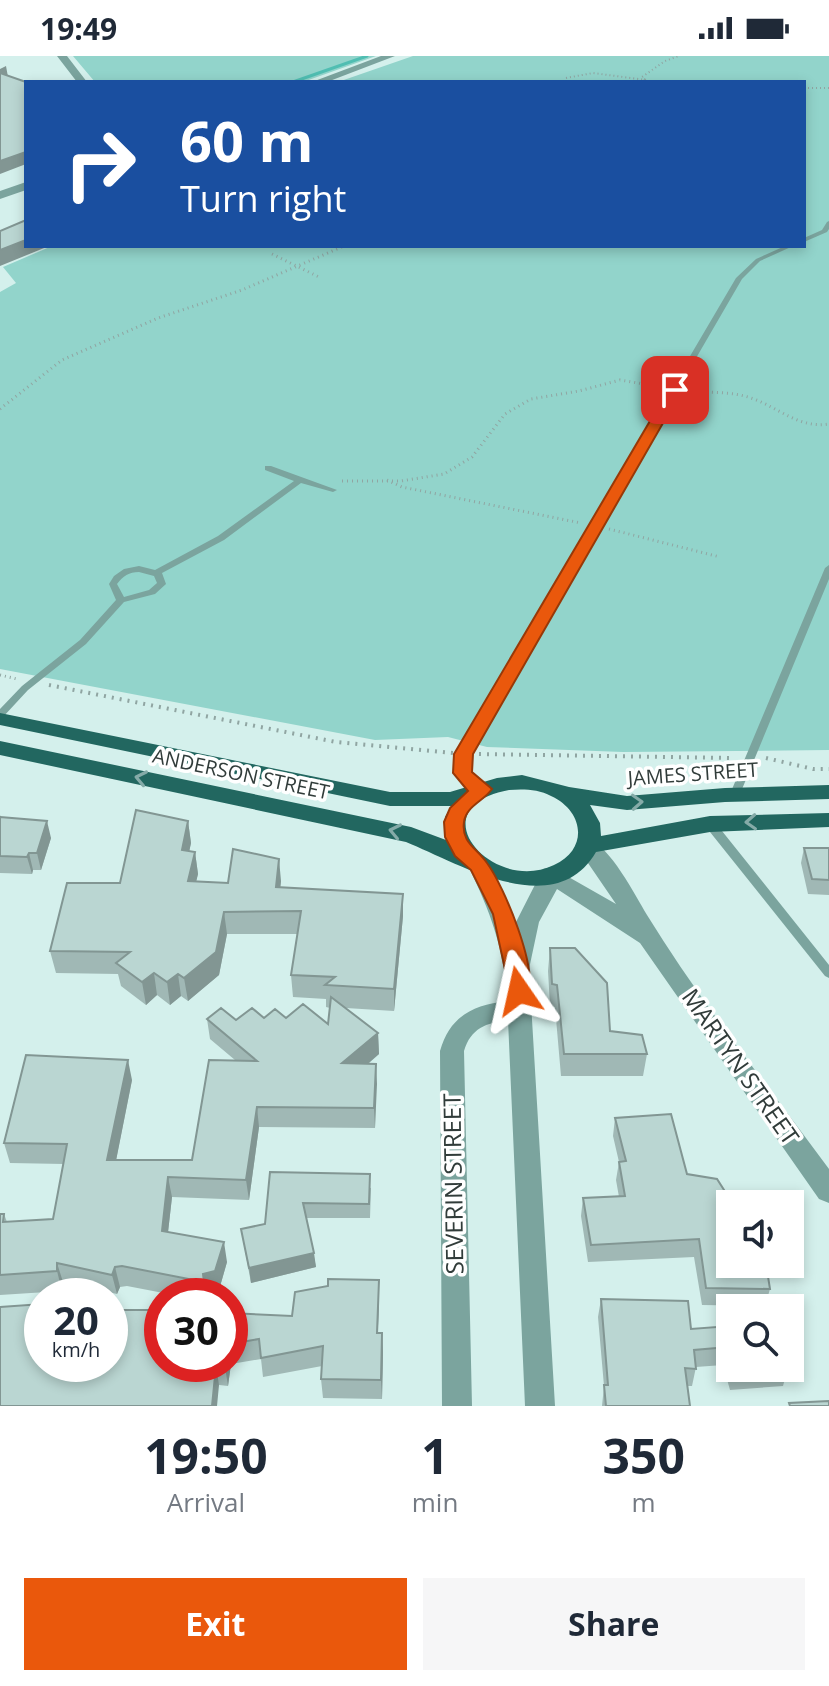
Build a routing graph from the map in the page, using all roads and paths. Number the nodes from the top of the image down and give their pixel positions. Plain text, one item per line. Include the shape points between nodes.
1 (62, 56) edge
2 (390, 56) edge
3 (679, 56) edge
4 (566, 78) dead end
5 (80, 80) edge
6 (323, 80) edge
7 (640, 80) edge
8 (646, 80) edge
9 (806, 88) edge
10 (829, 88) edge
11 (24, 187) edge
12 (0, 195) edge
13 (829, 223) edge
14 (806, 239) edge
15 (339, 248) edge
16 (785, 248) edge
17 (272, 254) dead end
18 (297, 266) junction
19 (319, 277) dead end
20 (675, 390) junction
21 (0, 409) edge
22 (829, 424) edge
23 (268, 468) dead end
24 (385, 479) junction
25 (300, 480) junction
26 (333, 490) dead end
27 (597, 526) junction
28 (720, 557) dead end
29 (829, 568) edge
30 (155, 573) junction
31 (827, 580) edge
32 (121, 600) junction
33 (0, 675) edge
34 (32, 682) junction
35 (0, 717) edge
36 (0, 748) edge
37 (464, 754) junction
38 (751, 758) junction
39 (829, 769) edge
40 (560, 792) junction
41 (829, 792) edge
42 (476, 793) junction
43 (735, 794) junction
44 (829, 820) edge
45 (710, 824) junction
46 (588, 846) junction
47 (474, 862) junction
48 (551, 875) junction
49 (652, 943) junction
50 (518, 973) junction
51 (829, 973) edge
52 (520, 1009) junction
53 (829, 1191) edge
54 (457, 1406) edge
55 (540, 1406) edge

1 - 5 street
2 - 6 street
3 - 8 path via 642,77
4 - 7 path via 593,73
9 - 10 path
11 - 12 street
13 - 14 lane via 825,231
15 - 18 path
16 - 20 lane via 758,260 739,278
17 - 18 path
18 - 19 path
18 - 21 path via 62,360
20 - 22 path via 737,395 780,414
20 - 24 path via 626,379 543,394 503,415 470,460 455,470 419,479
20 - 27 lane
23 - 25 lane
24 - 25 path
24 - 27 path via 402,487
25 - 26 lane
25 - 30 lane via 221,538
27 - 28 path
27 - 37 lane
29 - 31 lane
30 - 32 lane via 162,584 152,592
30 - 32 lane via 129,569 119,574 113,584
31 - 38 lane
32 - 34 lane via 83,642
33 - 34 path
34 - 35 lane
34 - 37 path via 336,742
35 - 42 main road, ANDERSON STREET via 374,797 413,800
47 -> 36 main road, ANDERSON STREET via 411,835
37 - 38 path
37 - 42 lane via 463,773
38 - 39 path via 781,758 812,771
38 - 43 lane
40 - 42 main road via 515,782
40 -> 43 main road, JAMES STREET via 627,803
40 - 46 main road via 584,812 591,828
41 - 43 main road, JAMES STREET
42 - 47 main road via 459,808 454,829 458,844
44 -> 45 main road
45 - 46 main road
45 - 51 lane
46 - 48 main road via 575,864
46 - 49 street, MARTYN STREET
47 - 48 main road via 514,878
47 - 50 street via 503,914
48 - 49 street, MARTYN STREET
48 - 50 street via 528,921
49 - 53 street, MARTYN STREET
50 - 52 street
52 - 54 street, SEVERIN STREET via 493,1011 469,1021 457,1032 452,1051
52 - 55 street

